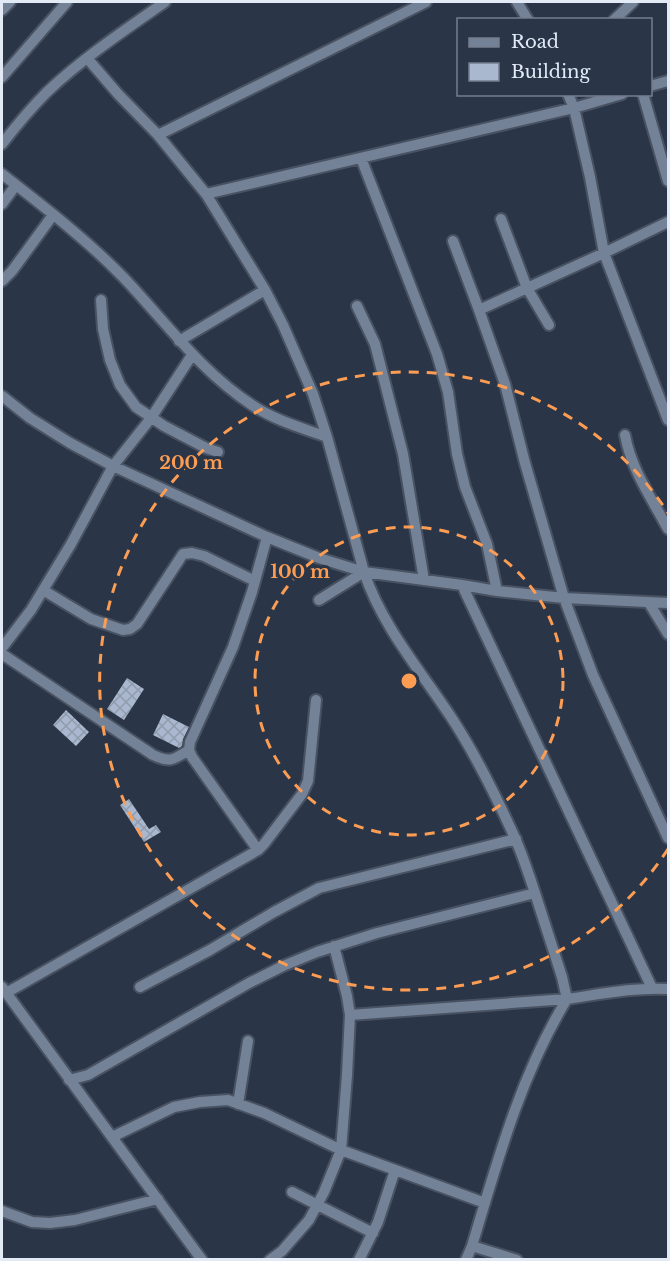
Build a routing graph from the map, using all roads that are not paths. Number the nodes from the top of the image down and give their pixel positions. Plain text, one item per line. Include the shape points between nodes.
1 (10, 2) edge
2 (67, 2) edge
3 (165, 2) edge
4 (426, 2) edge
5 (633, 2) edge
6 (520, 3) edge
7 (2, 10) edge
8 (527, 18) edge
9 (616, 18) edge
10 (87, 58) junction
11 (2, 76) edge
12 (669, 81) edge
13 (652, 86) edge
14 (569, 96) edge
15 (615, 96) edge
16 (644, 96) edge
17 (574, 108) junction
18 (158, 135) junction
19 (2, 144) edge
20 (361, 158) junction
21 (2, 174) edge
22 (669, 181) edge
23 (16, 185) junction
24 (206, 194) junction
25 (2, 204) edge
26 (53, 215) junction
27 (501, 219) dead end
28 (669, 222) edge
29 (453, 241) dead end
30 (604, 253) junction
31 (2, 281) edge
32 (527, 288) junction
33 (265, 290) junction
34 (101, 300) dead end
35 (357, 306) dead end
36 (479, 310) junction
37 (549, 325) dead end
38 (179, 341) junction
39 (192, 355) junction
40 (3, 400) edge
41 (151, 418) junction
42 (669, 420) edge
43 (625, 435) dead end
44 (327, 437) junction
45 (218, 452) dead end
46 (113, 466) junction
47 (669, 529) edge
48 (267, 537) junction
49 (364, 572) junction
50 (424, 580) junction
51 (255, 581) junction
52 (462, 585) junction
53 (43, 590) junction
54 (497, 591) junction
55 (564, 598) junction
56 (319, 600) dead end
57 (650, 603) junction
58 (669, 603) edge
59 (669, 634) edge
60 (2, 648) edge
61 (2, 654) edge
62 (316, 699) dead end
63 (189, 750) junction
64 (669, 838) edge
65 (516, 839) junction
66 (258, 850) junction
67 (535, 893) junction
68 (334, 946) junction
69 (140, 987) dead end
70 (652, 988) junction
71 (669, 989) edge
72 (4, 990) edge
73 (567, 999) junction
74 (350, 1015) junction
75 (248, 1041) dead end
76 (69, 1080) junction
77 (238, 1104) junction
78 (112, 1137) junction
79 (340, 1150) junction
80 (395, 1170) junction
81 (292, 1192) dead end
82 (158, 1199) junction
83 (485, 1203) junction
84 (317, 1205) junction
85 (2, 1211) edge
86 (373, 1233) junction
87 (472, 1246) junction
88 (272, 1259) edge
89 (202, 1260) edge
90 (359, 1260) edge
91 (466, 1260) edge
92 (517, 1260) edge

1 - 7 street
2 - 11 street
3 - 10 street
4 - 18 street
5 - 9 street
6 - 8 street
10 - 18 street
10 - 19 street via 48,91
12 - 13 street
14 - 17 street
15 - 17 street
16 - 22 street
17 - 20 street
17 - 30 street
18 - 24 street
20 - 24 street
20 - 54 street via 437,354 465,487 487,544
21 - 23 street
23 - 25 street
23 - 26 street
24 - 33 street
26 - 31 street
26 - 38 street via 122,277
27 - 32 street
28 - 30 street
29 - 36 street
30 - 32 street
30 - 42 street
32 - 36 street
32 - 37 street
33 - 38 street
33 - 44 street via 313,394
34 - 41 street via 103,329 120,385 136,407
35 - 50 street via 375,344 403,454
36 - 55 street via 505,384
38 - 39 street
39 - 41 street
39 - 44 street via 253,406
40 - 46 street
41 - 45 street
41 - 46 street
43 - 47 street via 641,480
44 - 49 street
46 - 48 street
46 - 53 street
48 - 49 street
48 - 51 street
49 - 50 street
49 - 56 street
49 - 65 street via 379,608 483,771
50 - 52 street
51 - 53 street via 204,556 183,554 137,624 123,630 91,619
51 - 63 street via 233,647
52 - 54 street
52 - 70 street
53 - 60 street
54 - 55 street
55 - 57 street
55 - 64 street via 592,675
57 - 58 street
57 - 59 street
61 - 63 street via 153,755 163,760 174,759
62 - 66 street via 308,781
63 - 66 street
65 - 67 street
65 - 69 street via 318,888
66 - 72 street
67 - 68 street
67 - 73 street
68 - 74 street
68 - 76 street via 257,978 88,1075
70 - 71 street
70 - 73 street
72 - 76 street
73 - 74 street
73 - 83 street via 520,1098
74 - 79 street
75 - 77 street
76 - 78 street
77 - 78 street via 228,1100 174,1107
77 - 79 street
78 - 82 street
79 - 80 street
79 - 84 street
80 - 83 street
80 - 86 street
81 - 84 street
82 - 85 street via 50,1223 32,1222
82 - 89 street
83 - 87 street
84 - 86 street
84 - 88 street via 309,1221
86 - 90 street
87 - 91 street
87 - 92 street

